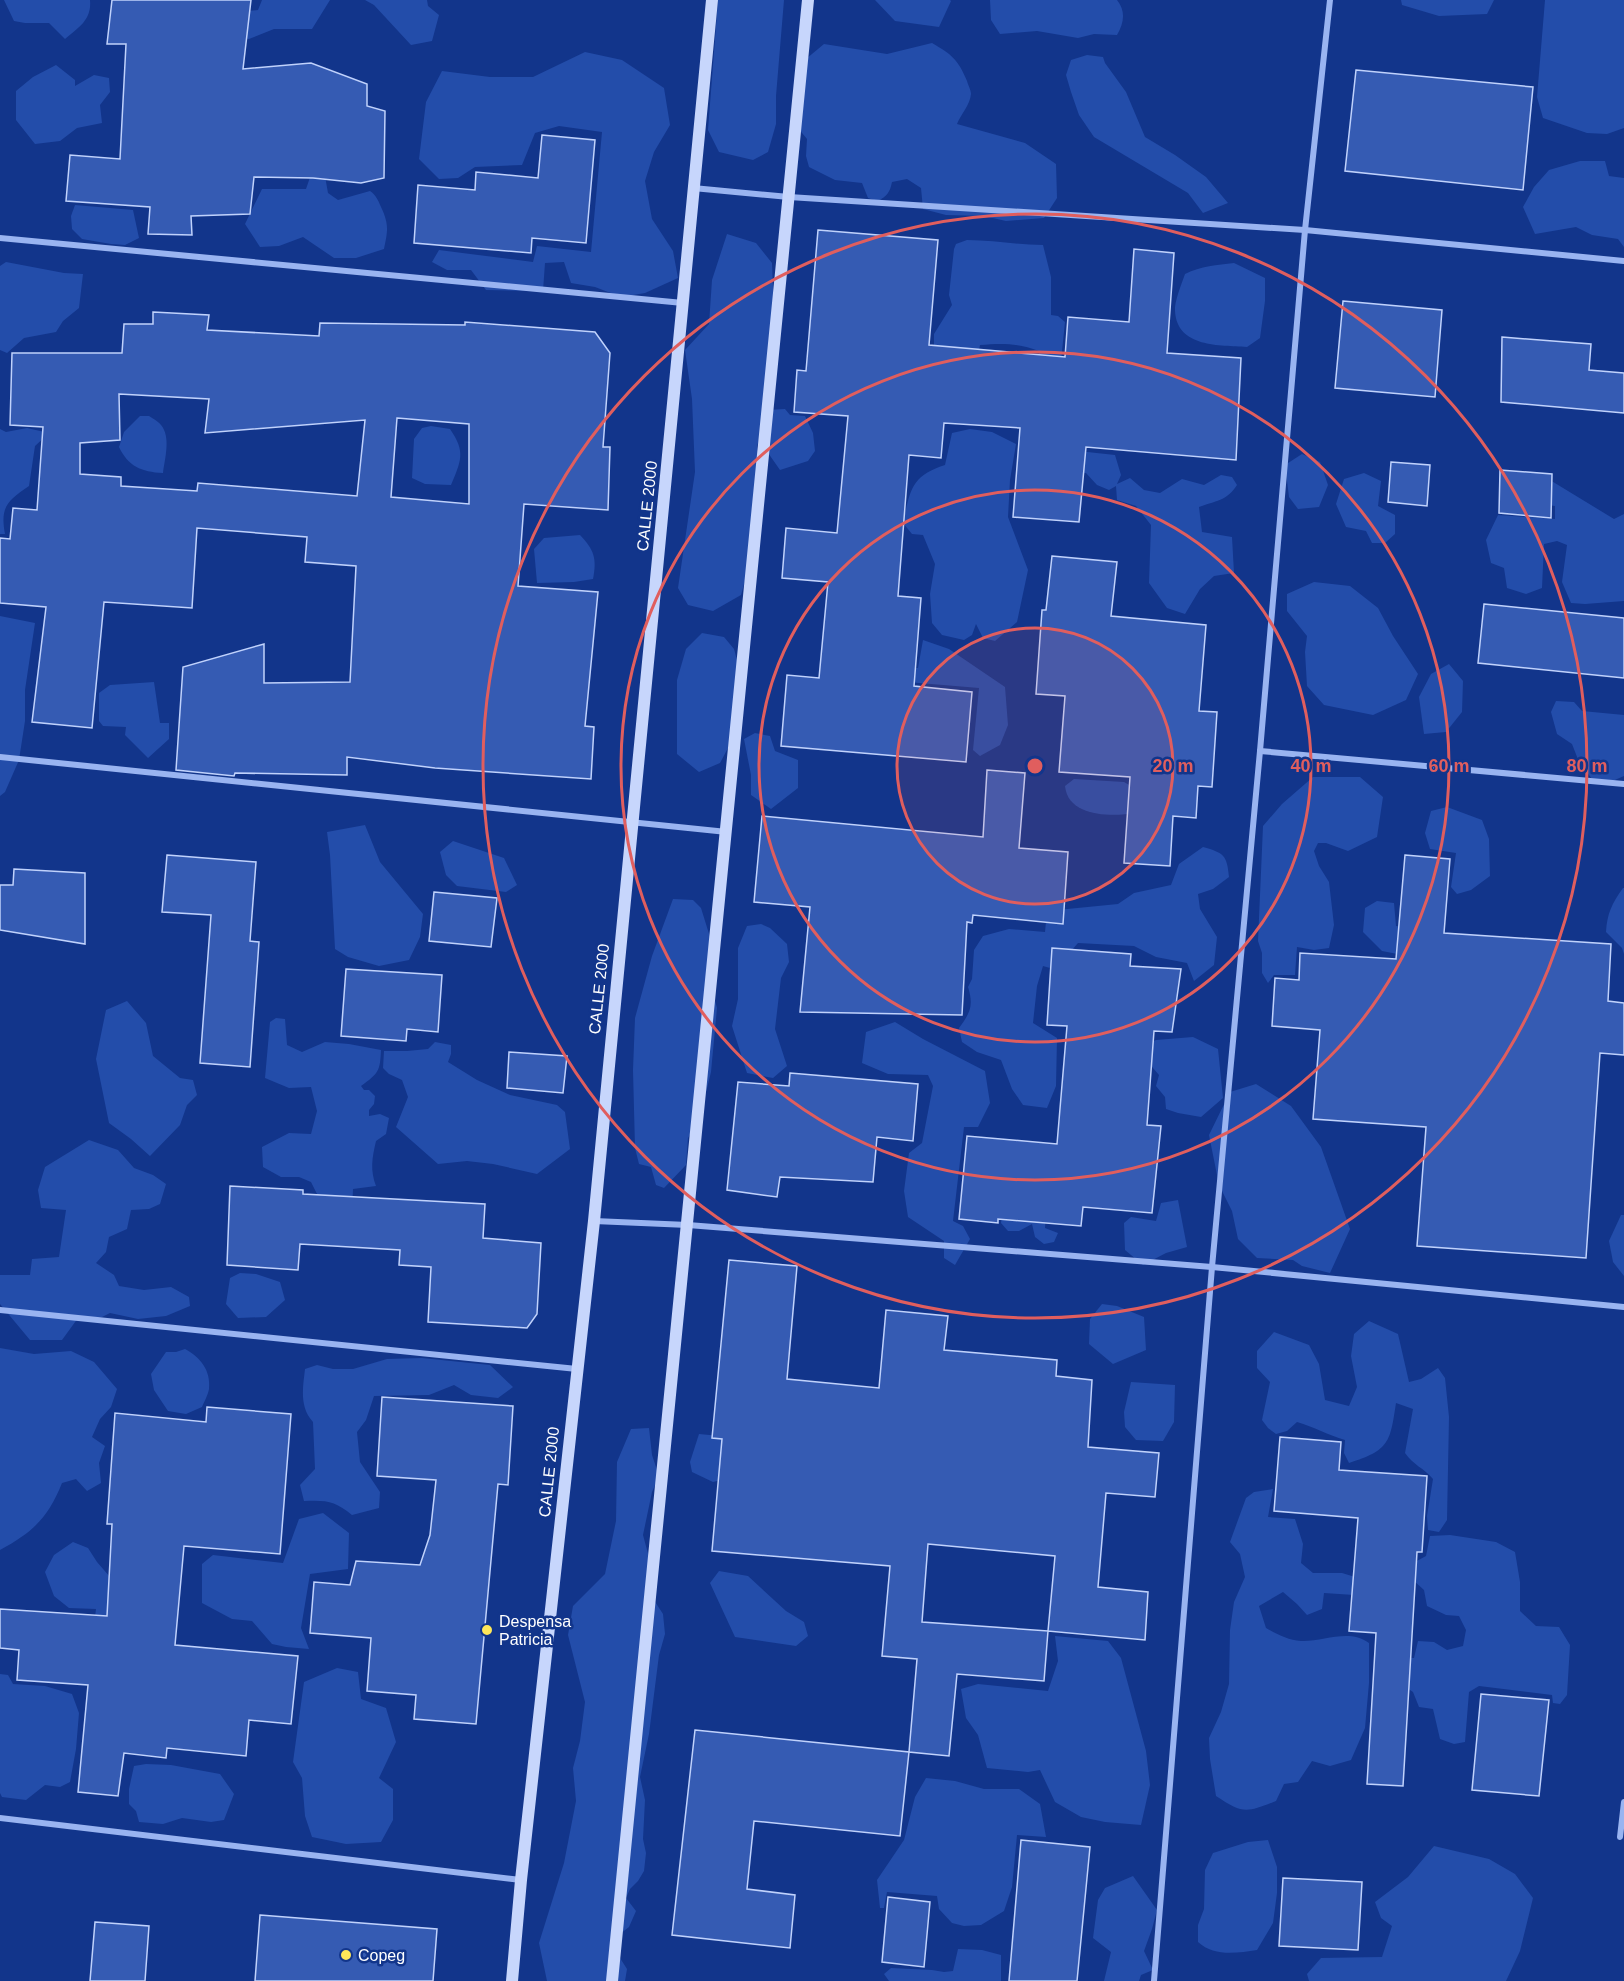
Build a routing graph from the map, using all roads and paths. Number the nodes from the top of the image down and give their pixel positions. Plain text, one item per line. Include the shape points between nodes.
1 (712, 0) edge
2 (808, 0) edge
3 (1330, 0) edge
4 (693, 188) junction
5 (789, 197) junction
6 (1305, 230) junction
7 (0, 238) edge
8 (1624, 261) edge
9 (684, 303) junction
10 (1260, 751) junction
11 (0, 757) edge
12 (1624, 784) edge
13 (632, 823) junction
14 (727, 832) junction
15 (594, 1221) junction
16 (688, 1225) junction
17 (1212, 1267) junction
18 (1624, 1307) edge
19 (0, 1310) edge
20 (577, 1369) junction
21 (1624, 1802) edge
22 (0, 1818) edge
23 (1620, 1837) dead end
24 (521, 1881) junction
25 (512, 1981) edge
26 (612, 1981) edge
27 (1154, 1981) edge

1 - 4 street, CALLE 2000
2 - 5 street
3 - 6 street
4 - 5 street
4 - 9 street, CALLE 2000
5 - 6 street
5 - 14 street
6 - 8 street
6 - 10 street
7 - 9 street
9 - 13 street, CALLE 2000
10 - 12 street
10 - 17 street
11 - 13 street
13 - 14 street
13 - 15 street, CALLE 2000
14 - 16 street
15 - 16 street
15 - 20 street, CALLE 2000
16 - 17 street
16 - 26 street
17 - 18 street
17 - 27 street
19 - 20 street
20 - 24 street, CALLE 2000
21 - 23 street
22 - 24 street
24 - 25 street, CALLE 2000

